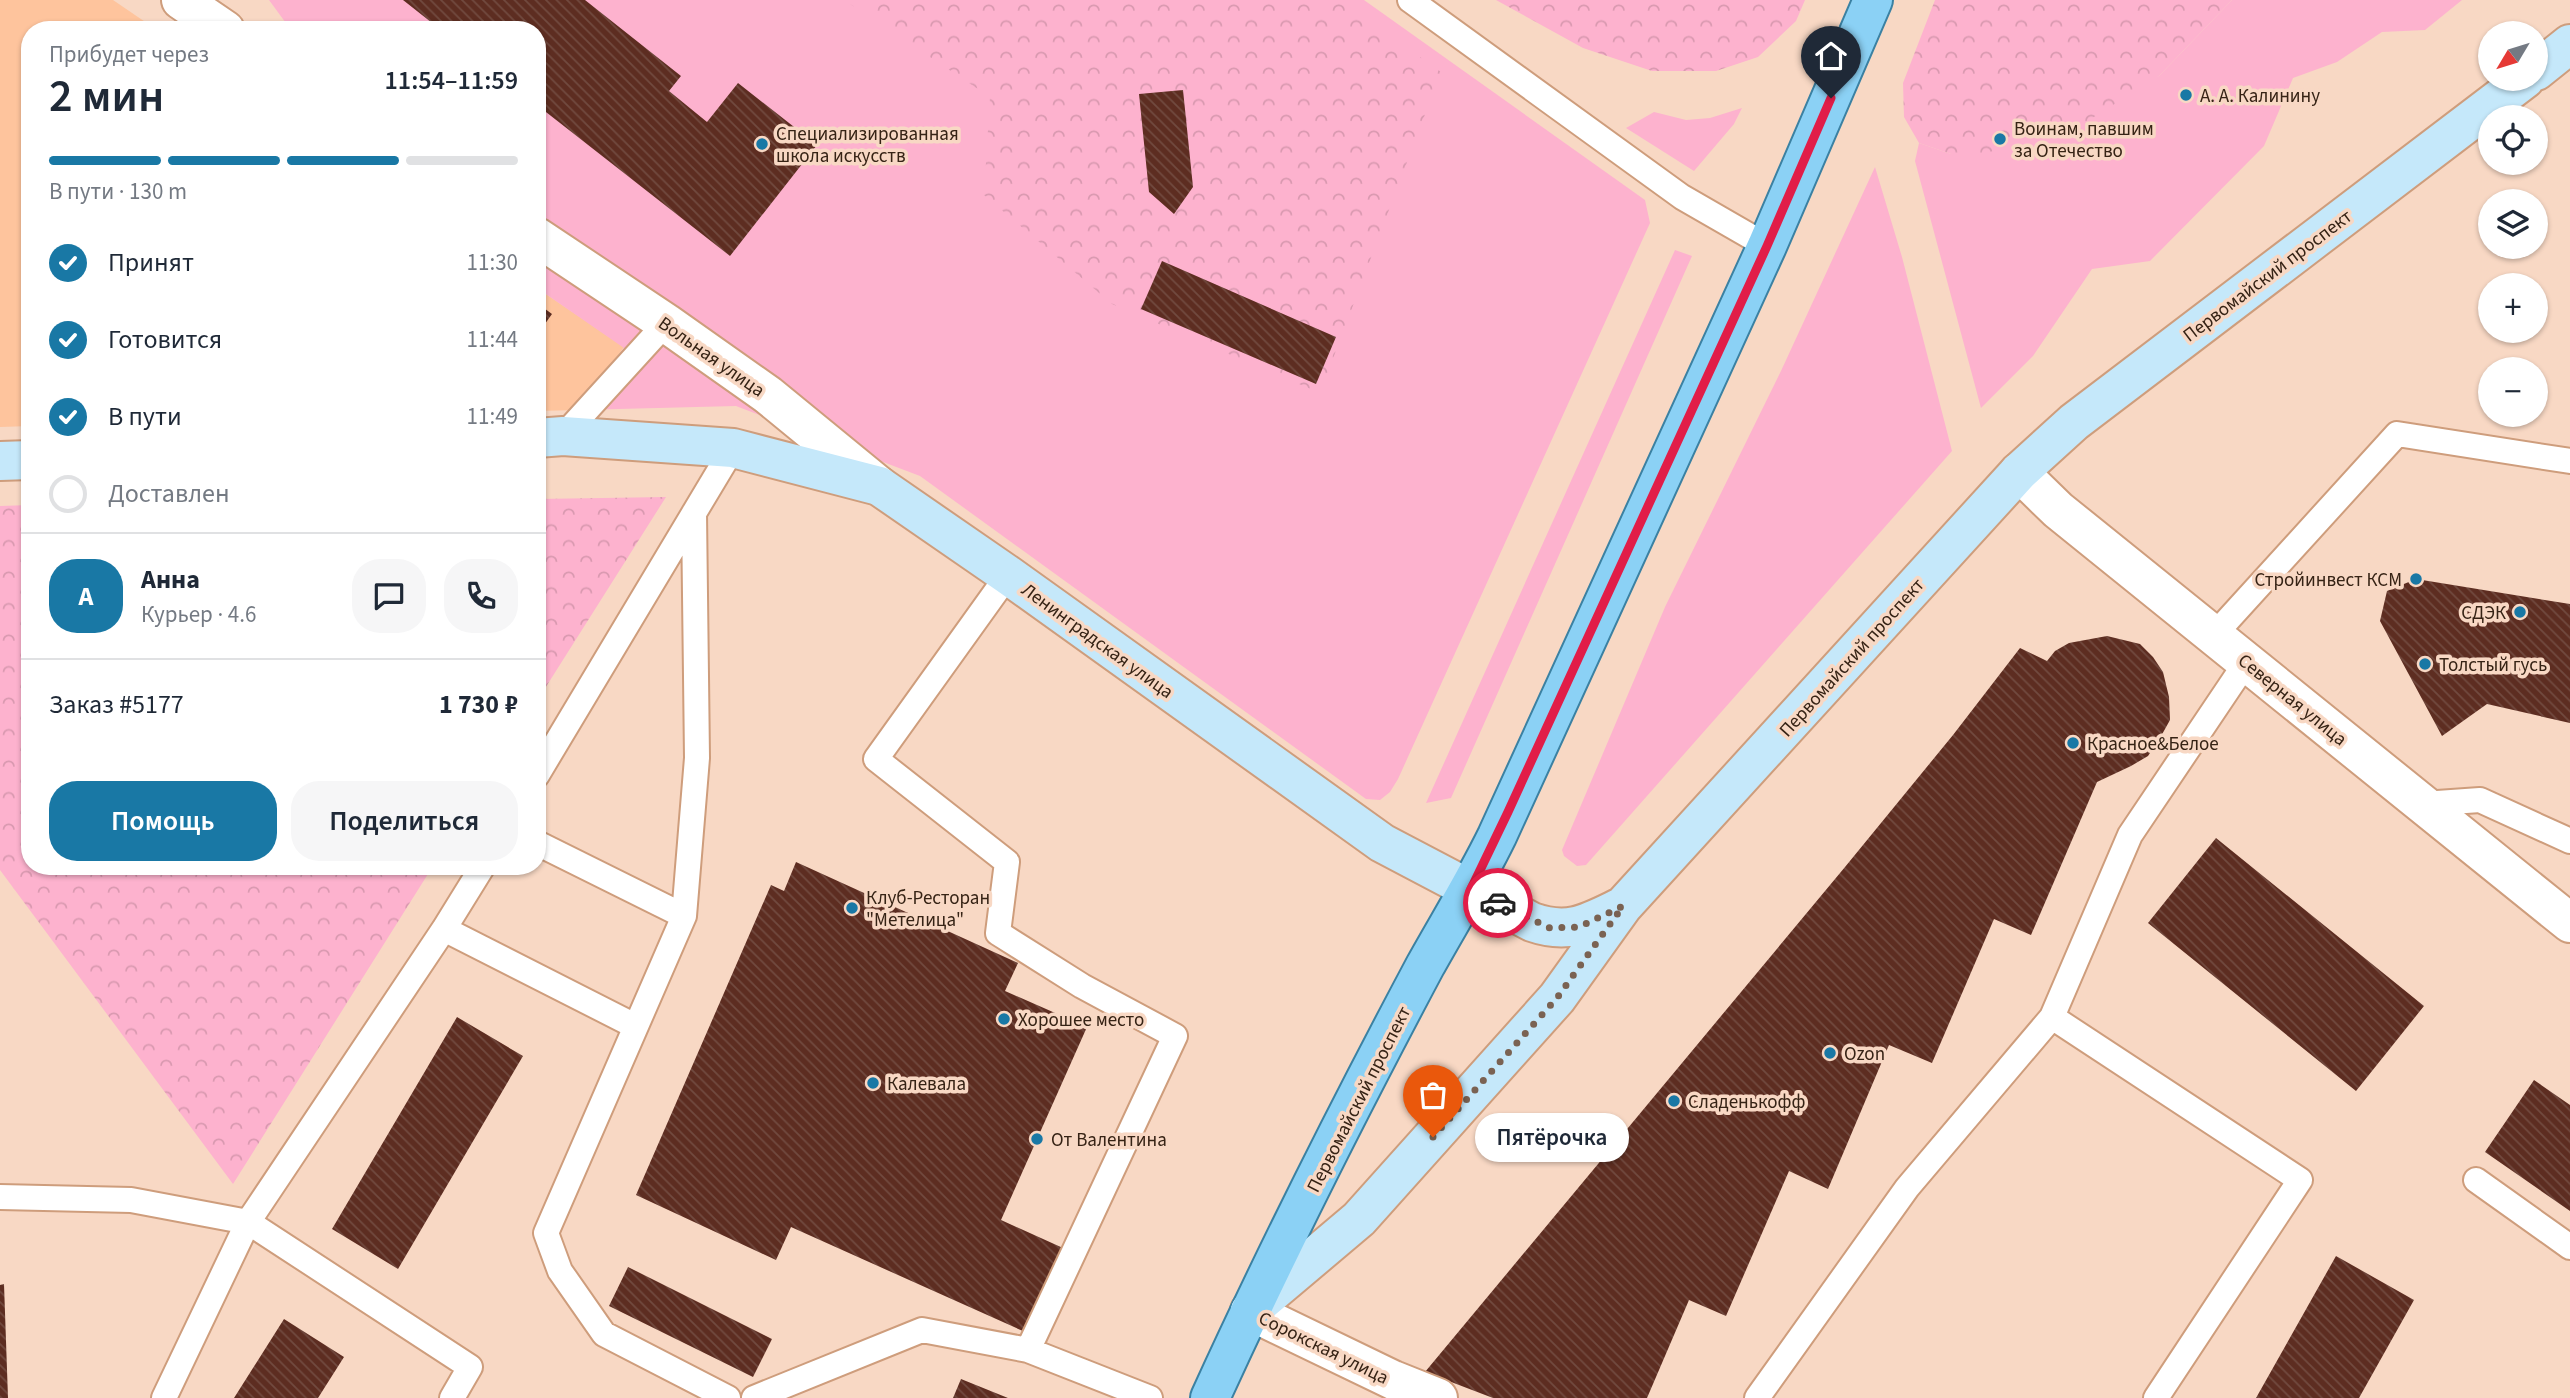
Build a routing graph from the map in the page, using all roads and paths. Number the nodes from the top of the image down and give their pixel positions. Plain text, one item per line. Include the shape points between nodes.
1 (181, 0) edge
2 (1410, 0) edge
3 (1873, 0) edge
4 (212, 21) edge
5 (2570, 44) edge
6 (2548, 61) edge
7 (2509, 91) edge
8 (546, 243) edge
9 (1767, 246) junction
10 (666, 323) junction
11 (550, 437) edge
12 (733, 448) junction
13 (21, 460) edge
14 (0, 461) edge
15 (2570, 461) edge
16 (2019, 472) junction
17 (879, 486) junction
18 (694, 513) junction
19 (1008, 575) junction
20 (2215, 634) junction
21 (2247, 662) junction
22 (546, 760) edge
23 (2423, 804) junction
24 (2570, 841) edge
25 (546, 848) edge
26 (477, 875) edge
27 (1471, 889) junction
28 (1623, 906) junction
29 (684, 916) junction
30 (2570, 923) edge
31 (444, 929) junction
32 (2052, 1017) junction
33 (635, 1026) junction
34 (2476, 1180) dead end
35 (0, 1197) edge
36 (248, 1222) junction
37 (2570, 1247) edge
38 (1250, 1311) junction
39 (1028, 1350) junction
40 (164, 1398) edge
41 (452, 1398) edge
42 (728, 1398) edge
43 (754, 1398) edge
44 (1150, 1398) edge
45 (1210, 1398) edge
46 (1438, 1398) edge
47 (1757, 1398) edge
48 (2157, 1398) edge

1 - 4 street
2 - 9 lane via 1682,197
3 - 9 main road, Первомайский проспект
5 - 6 street
7 - 16 street, Первомайский проспект via 2074,422
8 - 10 street, Вольная улица
9 - 27 main road, Первомайский проспект
10 - 11 lane
10 - 17 street, Вольная улица via 768,395
11 - 12 street, Ленинградская улица
12 - 17 street, Ленинградская улица
12 - 18 lane
13 - 14 street
15 - 20 lane via 2397,434
16 - 20 street, Северная улица via 2058,510
16 - 28 street, Первомайский проспект
17 - 19 street, Ленинградская улица
18 - 22 lane
18 - 29 lane via 697,758
19 - 27 street, Ленинградская улица via 1382,843
19 - 39 lane via 876,759 1007,862 998,933 1082,986 1175,1036
20 - 21 street, Северная улица
21 - 23 street, Северная улица
21 - 32 lane via 2130,835
23 - 24 lane via 2480,800
23 - 30 street, Северная улица
25 - 29 lane
26 - 31 lane
27 - 28 street, Ленинградская улица via 1550,928 1579,927
27 - 38 main road, Первомайский проспект via 1426,965
28 - 38 street, Первомайский проспект via 1557,998 1359,1219
29 - 33 lane
31 - 33 lane
31 - 36 lane
32 - 47 lane via 1907,1188
32 - 48 lane via 2300,1180
33 - 42 lane via 546,1233 560,1271 604,1334
34 - 37 lane
35 - 36 lane via 131,1200
36 - 40 lane
36 - 41 lane via 470,1367
38 - 45 main road, Первомайский проспект
38 - 46 street, Сорокская улица
39 - 43 lane via 922,1330
39 - 44 lane

